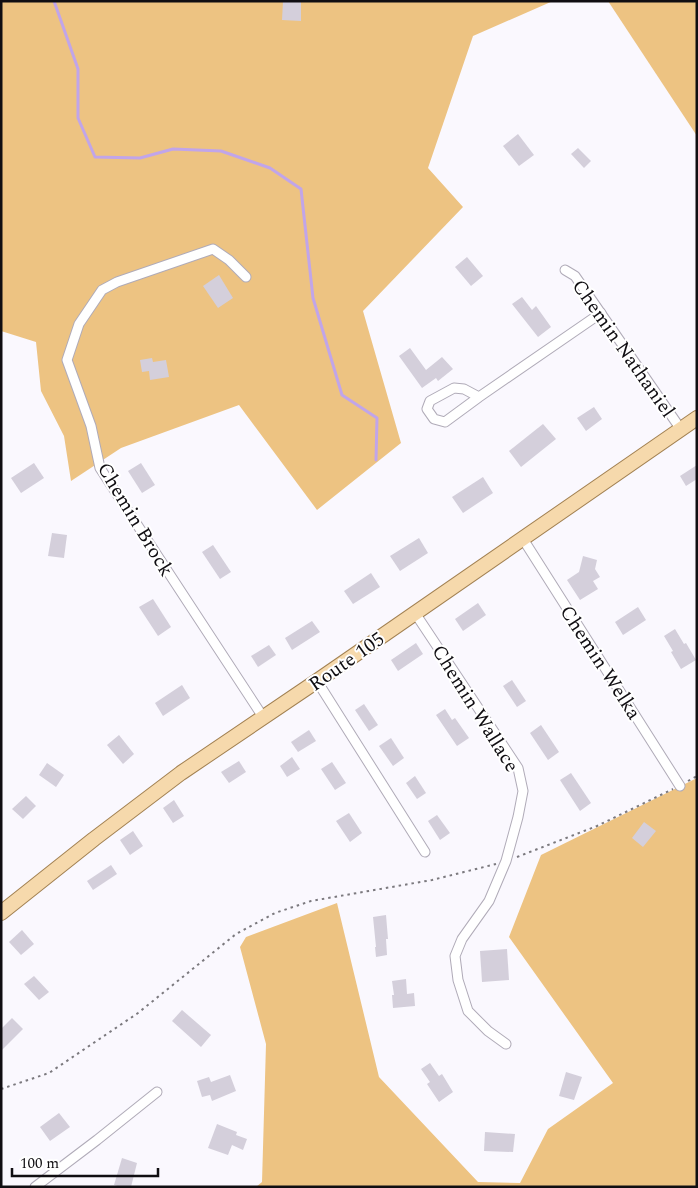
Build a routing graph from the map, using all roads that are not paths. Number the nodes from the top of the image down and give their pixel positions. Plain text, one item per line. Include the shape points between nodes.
1 (565, 270) dead end
2 (246, 277) dead end
3 (601, 313) junction
4 (479, 397) junction
5 (697, 418) edge
6 (680, 428) junction
7 (523, 539) junction
8 (416, 613) junction
9 (317, 681) junction
10 (264, 717) junction
11 (680, 786) road end
12 (425, 852) dead end
13 (1, 913) edge
14 (506, 1044) dead end
15 (158, 1092) dead end
16 (35, 1187) edge

1 - 3 street, Chemin Nathaniel via 575,276
2 - 10 street, Chemin Brock via 213,249 117,282 102,290 79,324 67,360 91,426 100,468
3 - 4 street
3 - 6 street, Chemin Nathaniel
4 - 4 street via 454,388 430,401 427,409 434,419 445,422
5 - 6 main road, Route 105
6 - 7 main road, Route 105
7 - 8 main road, Route 105
7 - 11 street, Chemin Welka
8 - 9 main road, Route 105
8 - 14 street, Chemin Wallace via 518,768 522,791 506,861 488,900 462,939 455,956 458,980 468,1011
9 - 10 main road, Route 105
9 - 12 street
10 - 13 main road, Route 105 via 181,773
15 - 16 street

